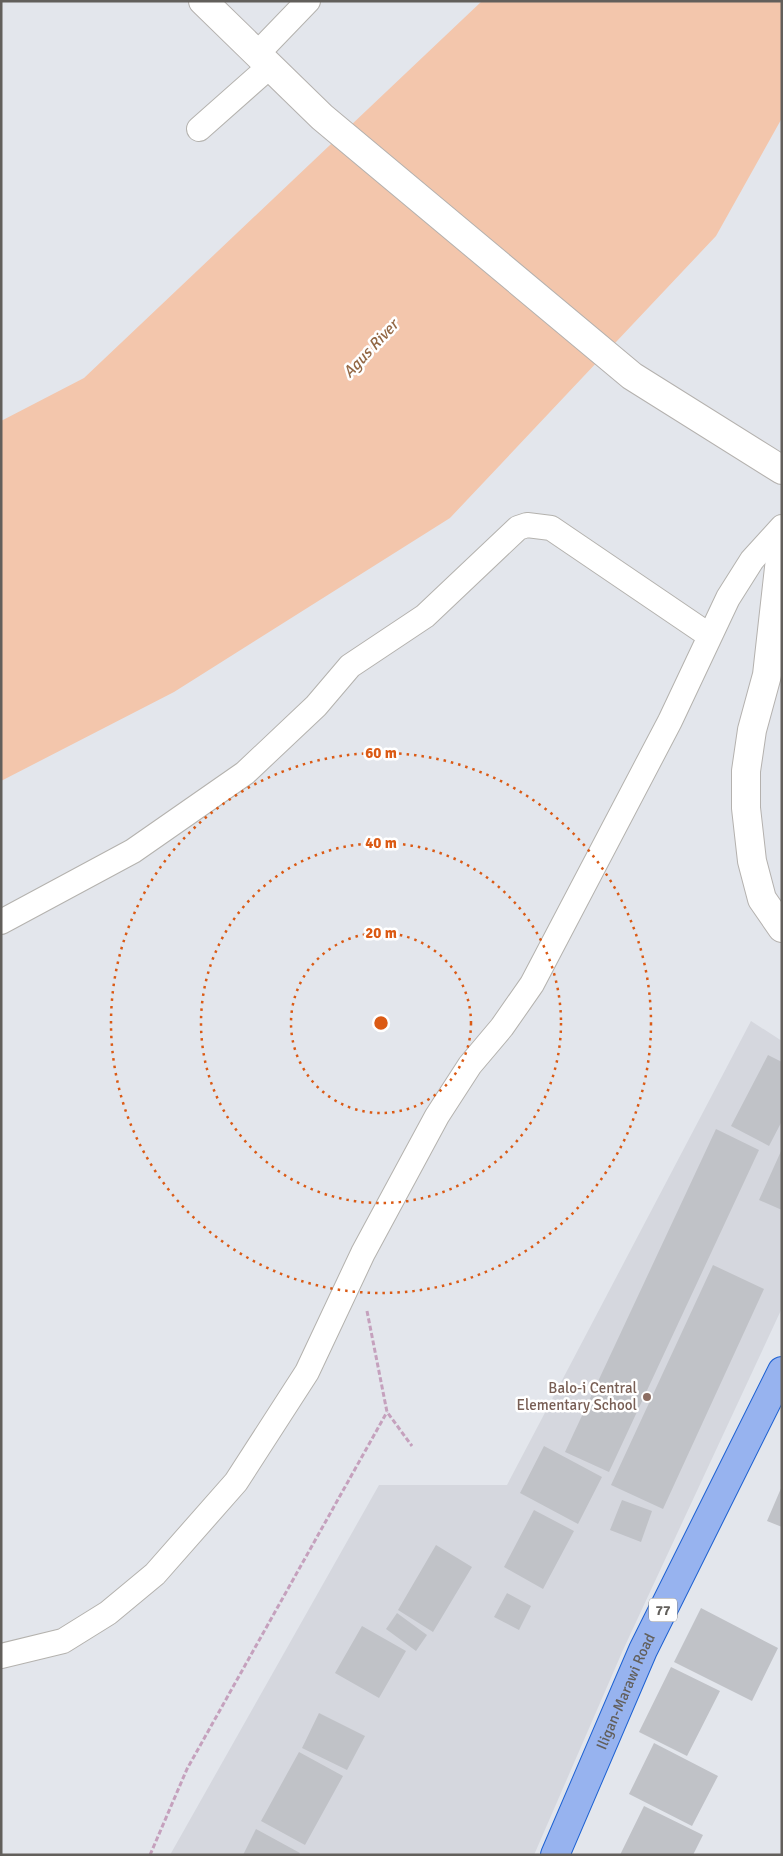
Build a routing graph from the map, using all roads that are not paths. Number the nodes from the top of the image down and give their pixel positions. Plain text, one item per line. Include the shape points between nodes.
1 (202, 1) edge
2 (308, 1) edge
3 (263, 61) junction
4 (199, 129) dead end
5 (782, 470) edge
6 (782, 527) edge
7 (782, 541) edge
8 (710, 636) junction
9 (1, 922) edge
10 (782, 928) edge
11 (782, 1371) edge
12 (1, 1656) edge
13 (555, 1855) edge

1 - 3 street
2 - 3 street
3 - 4 street
3 - 5 street via 322,117 632,376
6 - 8 street via 752,560 728,598
7 - 10 street via 767,675 752,730 746,770 746,808 752,861 762,899
8 - 9 street via 551,528 527,525 518,528 425,616 350,666 316,706 245,773 133,851
8 - 12 street via 670,721 532,984 470,1065 437,1116 363,1253 307,1372 236,1482 155,1574 108,1613 63,1641
11 - 13 highway, Iligan-Marawi Road / 77 via 643,1650

